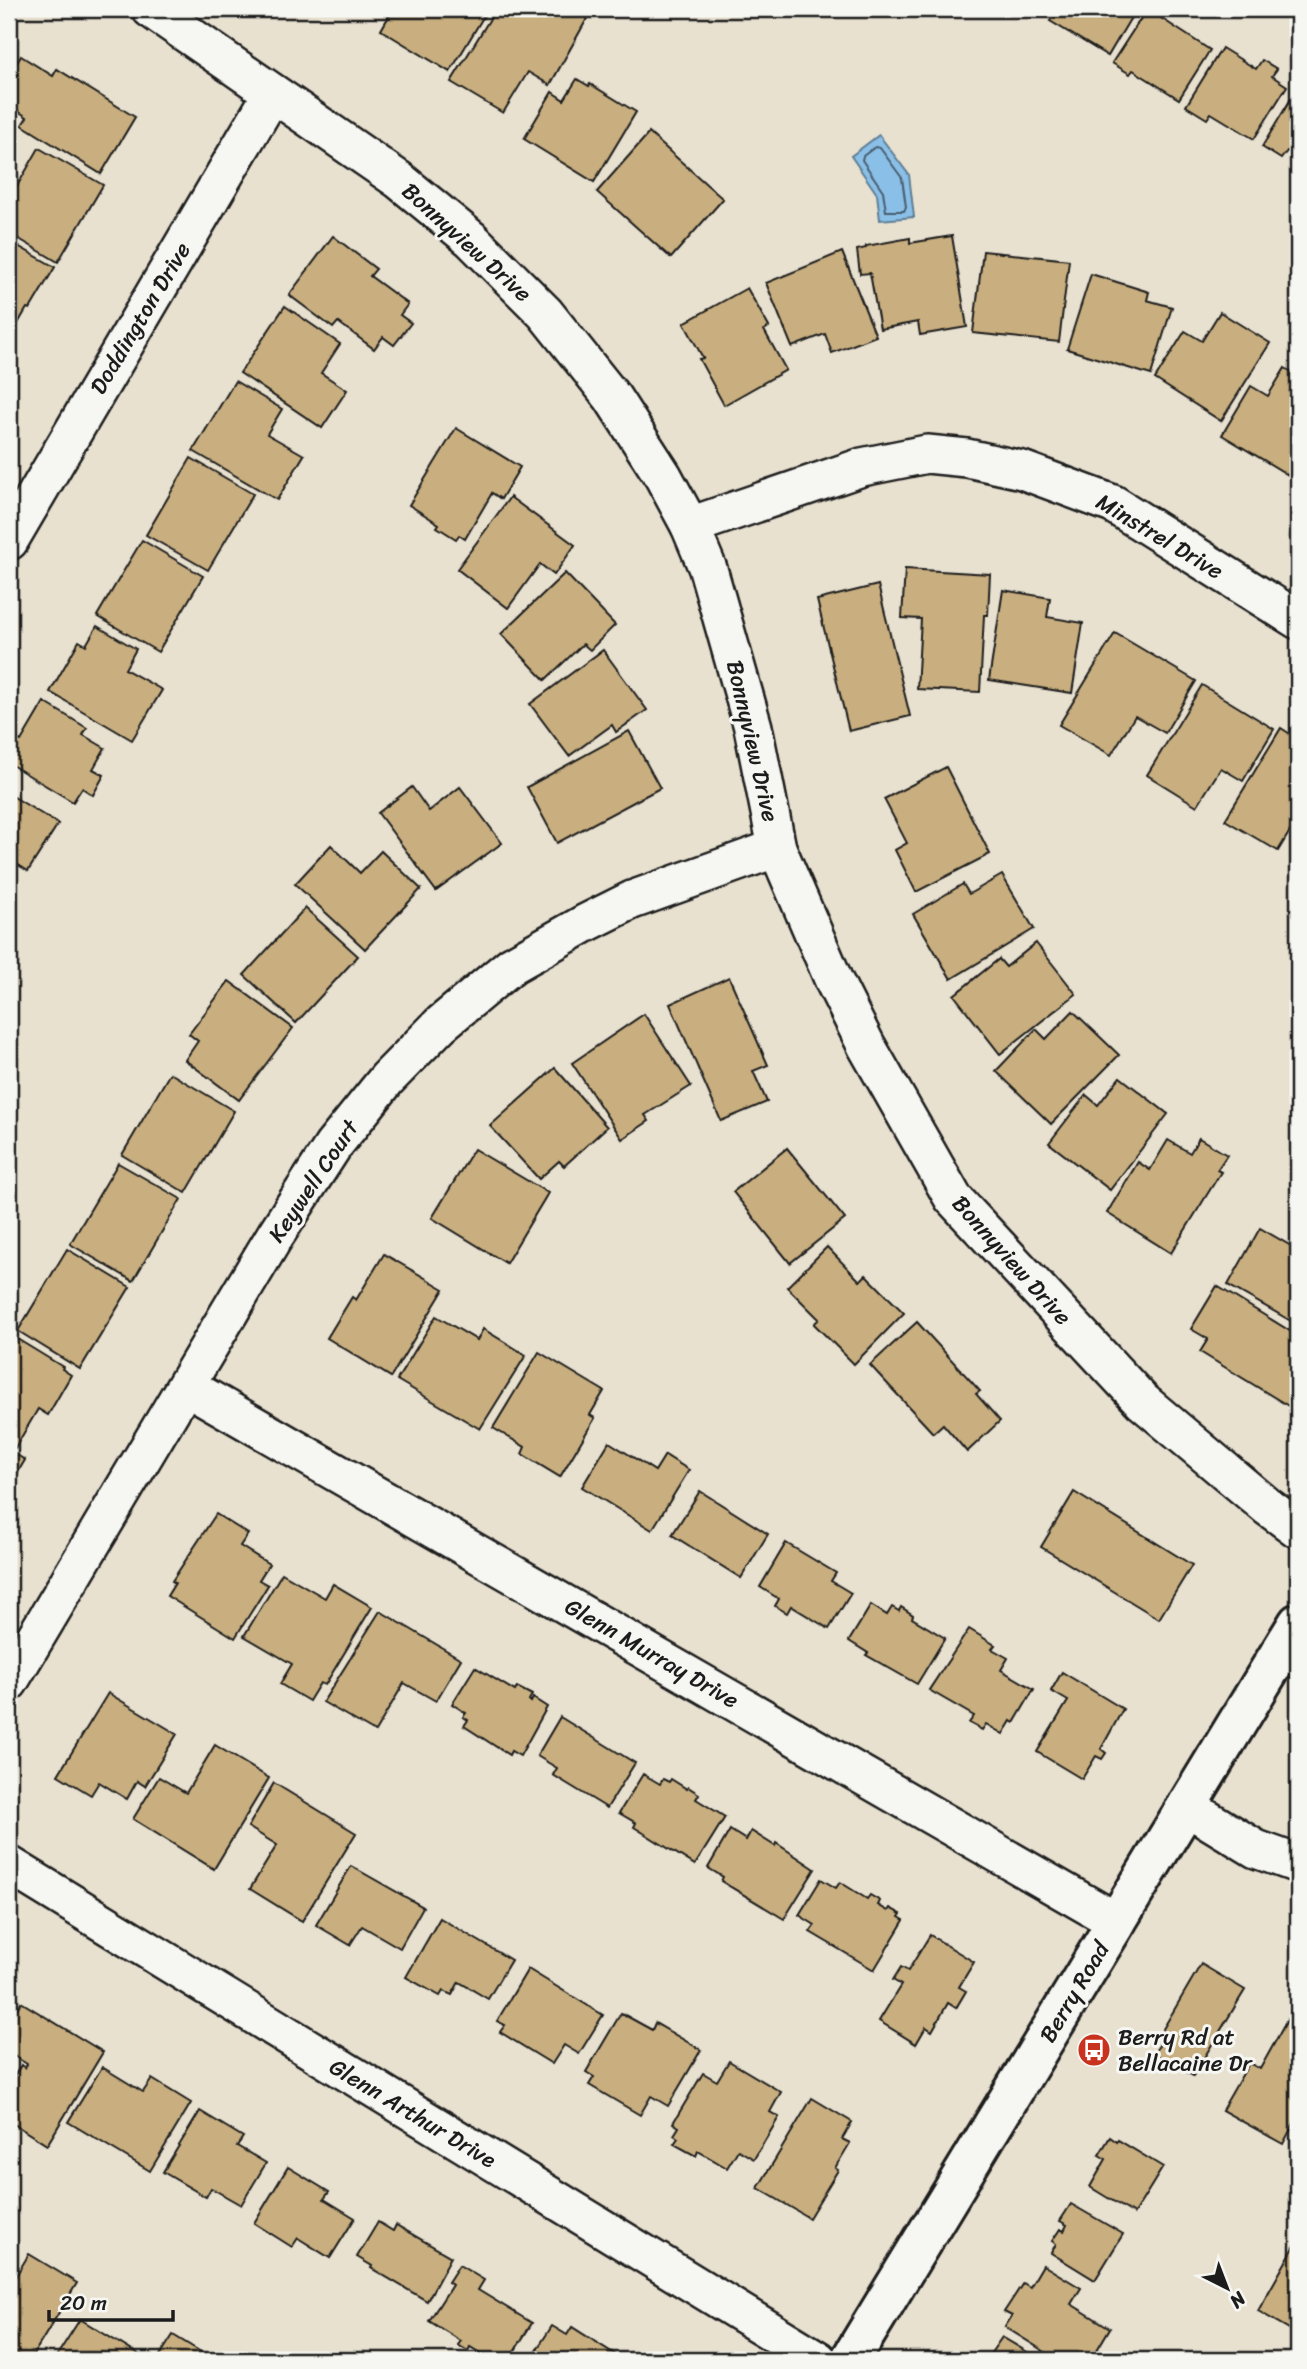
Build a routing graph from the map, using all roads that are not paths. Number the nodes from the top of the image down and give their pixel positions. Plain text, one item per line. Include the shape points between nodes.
1 (151, 9) edge
2 (272, 94) junction
3 (690, 526) junction
4 (9, 541) edge
5 (1298, 620) edge
6 (777, 848) junction
7 (186, 1386) junction
8 (1298, 1529) edge
9 (1298, 1623) edge
10 (9, 1682) edge
11 (1187, 1807) junction
12 (1298, 1864) edge
13 (9, 1866) edge
14 (1117, 1922) junction
15 (818, 2360) edge
16 (850, 2360) edge

1 - 2 street, Bonnyview Drive
2 - 3 street, Bonnyview Drive via 400,180 471,239 545,313 612,397
2 - 4 street, Doddington Drive
3 - 5 street, Minstrel Drive via 862,467 927,454 967,457 1022,470 1113,504
3 - 6 street, Bonnyview Drive via 708,569 753,727
6 - 7 street, Keywell Court via 632,900 586,923 512,965 442,1024 387,1079 333,1146
6 - 8 street, Bonnyview Drive via 866,1045 953,1198 1142,1401
7 - 10 street, Keywell Court
7 - 14 street, Glenn Murray Drive
9 - 11 street, Berry Road
11 - 12 street via 1256,1849
11 - 14 street, Berry Road
13 - 15 street, Glenn Arthur Drive
14 - 16 street, Berry Road

